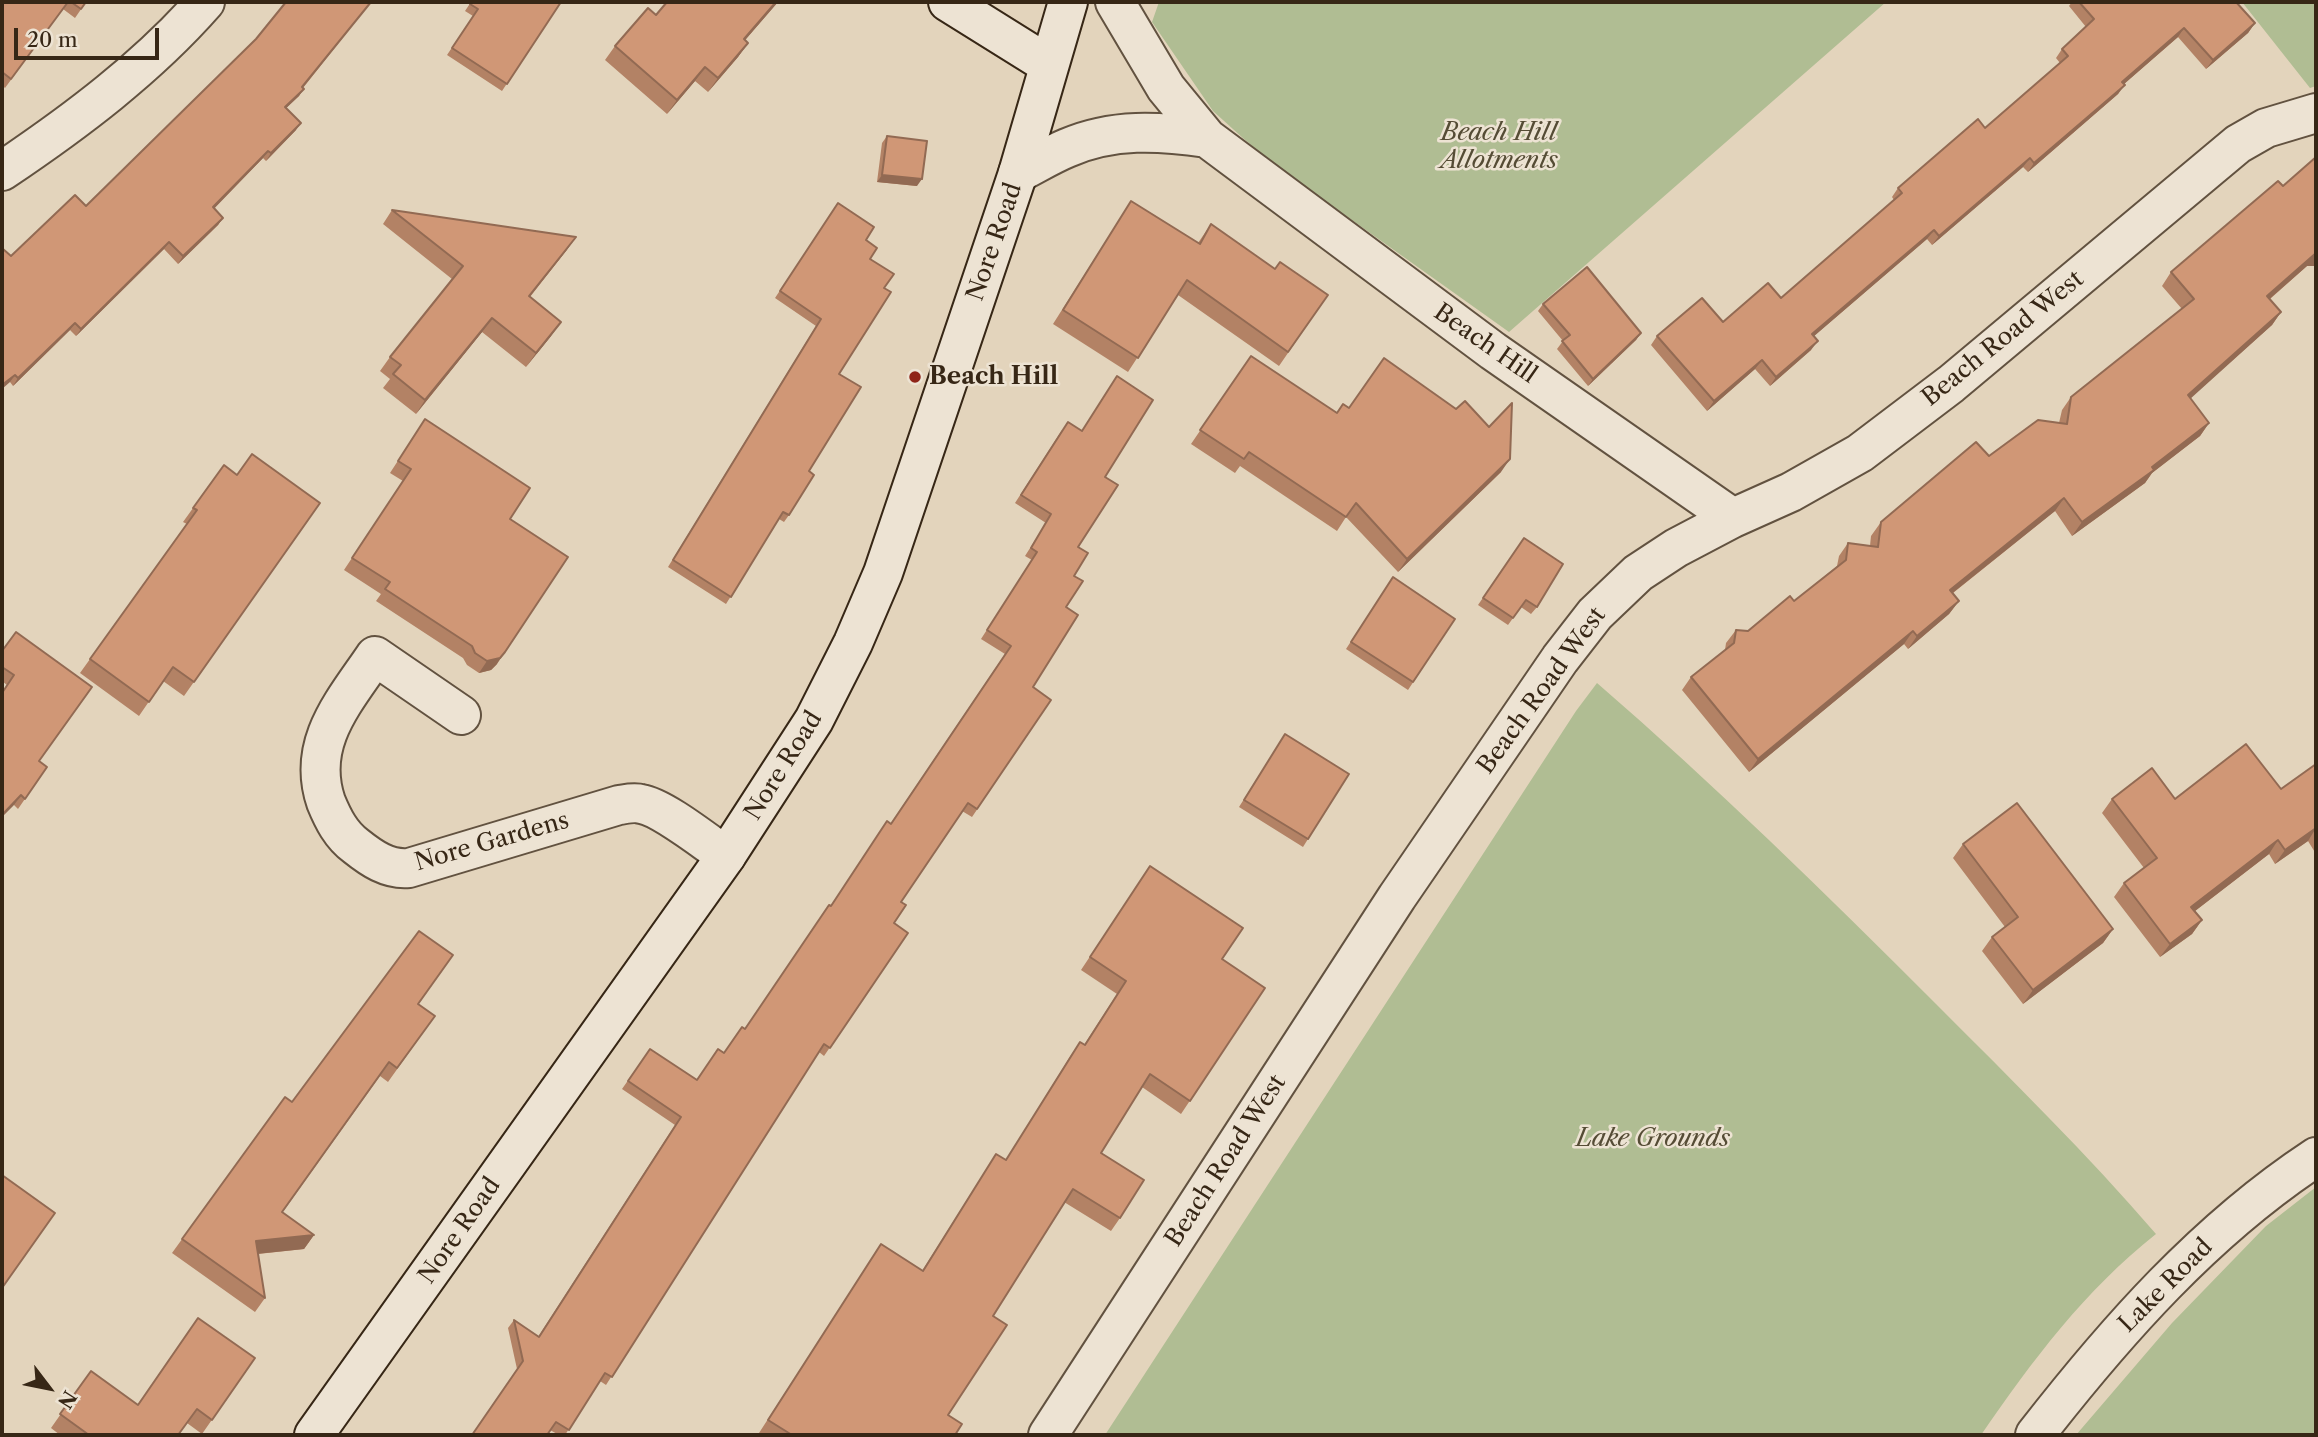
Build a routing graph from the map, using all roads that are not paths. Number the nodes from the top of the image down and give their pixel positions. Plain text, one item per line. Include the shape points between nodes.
1 (205, 2) edge
2 (948, 2) edge
3 (1068, 2) edge
4 (1115, 2) edge
5 (1049, 65) junction
6 (2316, 113) edge
7 (1207, 138) junction
8 (2, 171) edge
9 (1018, 173) junction
10 (1733, 517) junction
11 (461, 715) dead end
12 (726, 856) junction
13 (2316, 1157) edge
14 (314, 1435) edge
15 (1048, 1435) edge
16 (2035, 1435) edge

1 - 8 street via 127,79
2 - 5 street
3 - 5 street, Nore Road
4 - 7 street, Beach Hill via 1166,88
5 - 9 street, Nore Road
6 - 10 street, Beach Road West via 2266,128 2238,144 1951,384 1860,453 1791,492
7 - 9 street, Beach Hill via 1162,131 1120,133 1068,147
7 - 10 street, Beach Hill via 1482,343
9 - 12 street, Nore Road via 883,573 814,720
10 - 15 street, Beach Road West via 1638,573 1595,614 1560,659 1390,909
11 - 12 street, Nore Gardens via 375,656 342,705 320,754 323,793 347,839 381,863 409,867 619,805 642,804
12 - 14 street, Nore Road
13 - 16 street, Lake Road via 2201,1247 2094,1360

